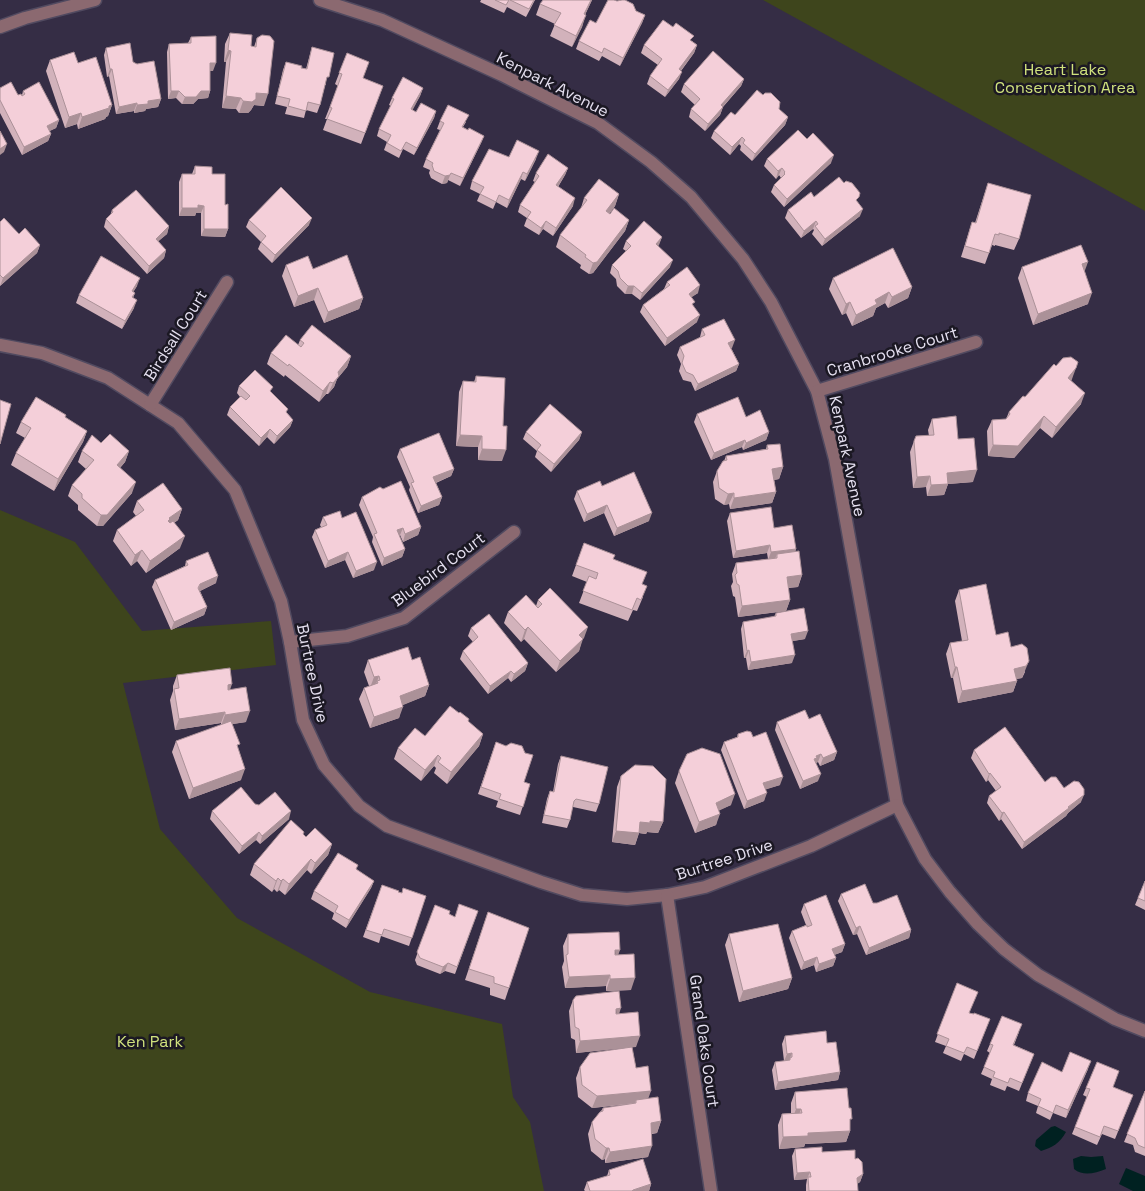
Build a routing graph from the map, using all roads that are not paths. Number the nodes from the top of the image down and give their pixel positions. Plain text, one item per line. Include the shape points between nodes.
1 (95, 0) edge
2 (320, 0) edge
3 (81, 1) edge
4 (0, 27) edge
5 (227, 282) dead end
6 (976, 342) dead end
7 (0, 345) edge
8 (817, 391) junction
9 (150, 405) junction
10 (514, 532) dead end
11 (290, 642) junction
12 (897, 805) junction
13 (667, 895) junction
14 (1145, 1031) edge
15 (711, 1191) edge

1 - 3 street
2 - 8 street, Kenpark Avenue via 382,20 502,75 598,123 650,162 691,197 743,259 771,302
3 - 4 street
5 - 9 street, Birdsall Court
6 - 8 street, Cranbrooke Court
7 - 9 street, Burtree Drive via 42,354 108,378
8 - 12 street, Kenpark Avenue via 834,459
9 - 11 street, Burtree Drive via 178,423 235,490 281,601
10 - 11 street, Bluebird Court via 404,618 347,636
11 - 13 street, Burtree Drive via 303,720 324,764 359,806 387,826 582,895 628,899
12 - 13 street, Burtree Drive via 811,846 705,887
12 - 14 street, Kenpark Avenue via 925,859 978,924 1004,949 1038,975 1114,1019
13 - 15 street, Grand Oaks Court

